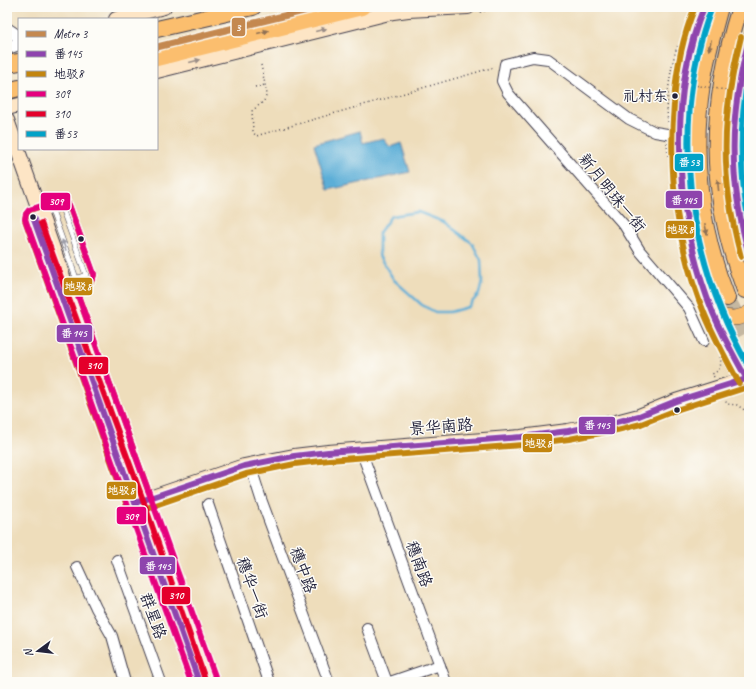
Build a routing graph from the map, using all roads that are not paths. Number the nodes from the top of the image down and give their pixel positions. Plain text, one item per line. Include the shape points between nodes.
1 (164, 7) edge
2 (253, 7) edge
3 (362, 7) edge
4 (720, 7) edge
5 (740, 7) edge
6 (474, 10) edge
7 (701, 10) edge
8 (120, 18) edge
9 (7, 29) edge
10 (158, 29) edge
11 (18, 36) edge
12 (749, 39) edge
13 (18, 44) edge
14 (7, 48) edge
15 (158, 58) edge
16 (18, 62) edge
17 (7, 64) edge
18 (158, 71) edge
19 (18, 88) edge
20 (7, 91) edge
21 (18, 105) edge
22 (7, 108) edge
23 (7, 120) edge
24 (680, 136) junction
25 (7, 146) edge
26 (42, 216) junction
27 (749, 255) edge
28 (66, 284) junction
29 (745, 290) dead end
30 (727, 298) tunnel mouth
31 (712, 311) junction
32 (749, 314) edge
33 (704, 341) dead end
34 (748, 380) edge
35 (363, 456) dead end
36 (251, 468) dead end
37 (141, 504) junction
38 (208, 504) dead end
39 (117, 560) dead end
40 (77, 567) dead end
41 (367, 628) dead end
42 (440, 665) junction
43 (125, 682) edge
44 (160, 682) edge
45 (199, 682) edge
46 (207, 682) edge
47 (269, 682) edge
48 (329, 682) edge
49 (389, 682) edge
50 (446, 682) edge

1 - 8 main road
2 - 10 highway
15 -> 3 highway
4 -> 30 highway via 702,85 698,153 704,221
29 -> 5 highway via 733,259 723,216 716,145 724,65
18 -> 6 main road via 393,12
7 - 24 main road via 689,54
9 - 11 street
12 - 27 main road via 736,98 733,163 736,202
13 - 14 street
16 - 17 highway
19 - 20 highway
21 - 22 main road
23 - 26 main road
24 - 31 main road via 680,170 686,226
24 - 33 street, 新月明珠一街 via 655,132 629,119 548,59 533,57 504,64 502,81 508,93 624,225 640,251 689,308
25 - 26 main road
26 - 28 main road
28 -> 26 lane
26 - 28 lane via 62,208 86,275
28 - 37 main road
31 - 32 main road via 729,319
31 - 34 main road via 733,357
34 - 37 main road, 景华南路 via 676,401 639,416 568,431 328,452 244,466
35 - 42 street, 穗南路
36 - 48 street, 穗中路
37 - 45 main road
37 - 46 main road
38 - 47 street, 穗华一街
39 - 44 street, 群星路
40 - 43 street via 112,636
41 - 49 street
42 - 49 street
42 - 50 street, 穗南路

